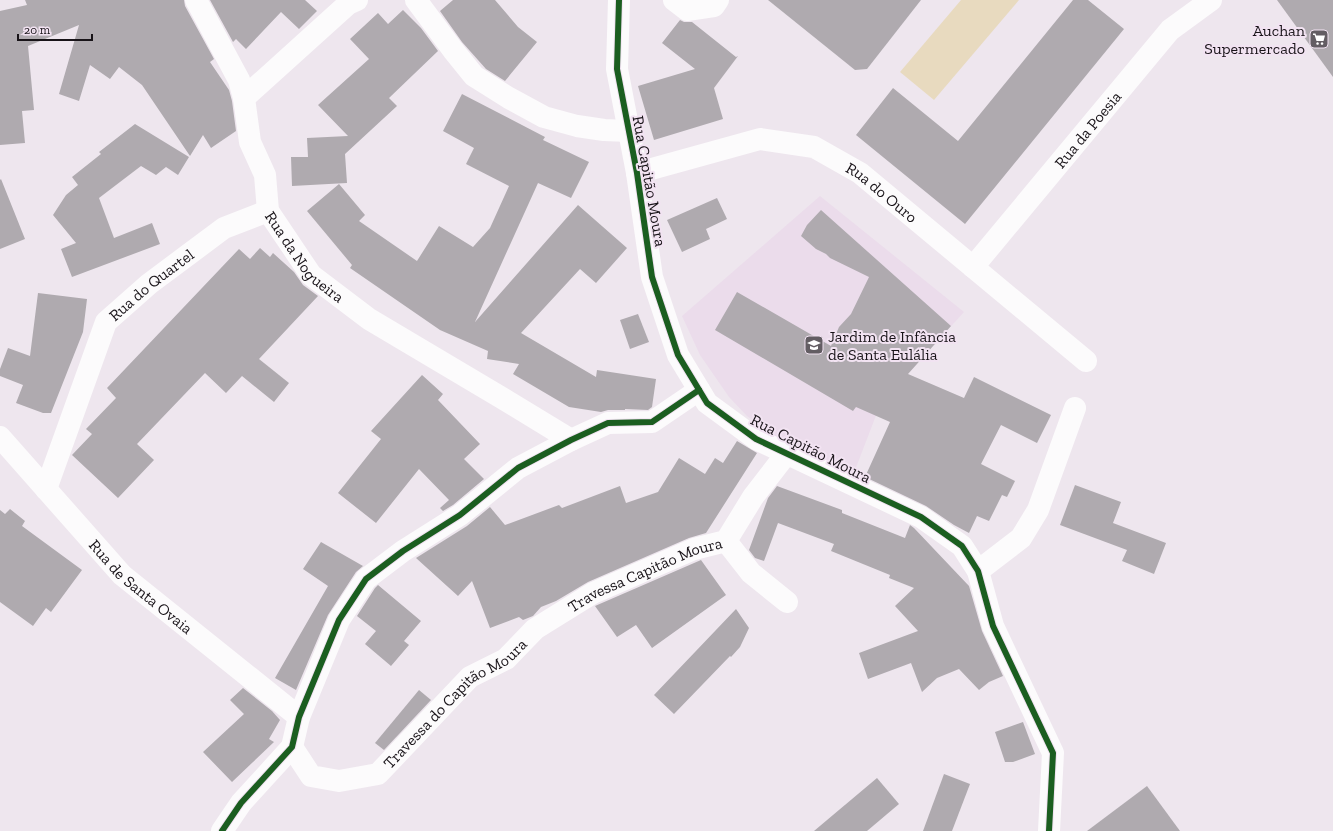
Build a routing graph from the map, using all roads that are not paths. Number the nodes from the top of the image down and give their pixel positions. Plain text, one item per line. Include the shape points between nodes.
1 (196, 0) edge
2 (357, 0) edge
3 (416, 0) edge
4 (619, 0) edge
5 (674, 0) edge
6 (718, 0) edge
7 (1211, 0) edge
8 (1187, 7) edge
9 (244, 98) junction
10 (629, 131) junction
11 (637, 173) junction
12 (268, 212) junction
13 (972, 267) junction
14 (1086, 361) dead end
15 (699, 390) junction
16 (1075, 408) dead end
17 (0, 437) edge
18 (571, 440) junction
19 (787, 453) junction
20 (46, 489) junction
21 (726, 540) junction
22 (978, 572) junction
23 (787, 602) dead end
24 (535, 629) joint
25 (299, 717) junction
26 (292, 747) junction
27 (222, 831) edge
28 (1049, 831) edge

1 - 9 street, Rua da Nogueira via 239,80
2 - 9 street via 348,4
3 - 10 street, Rua Capitão Moura via 474,76 509,98 544,116 577,126
4 - 10 street, Rua Capitão Moura via 617,69
5 - 6 street via 687,10 714,6
7 - 8 street, Rua da Poesia
8 - 13 street, Rua da Poesia
9 - 12 street, Rua da Nogueira via 250,142 265,175
10 - 11 street, Rua Capitão Moura
11 - 13 street, Rua do Ouro via 760,138 814,147 860,174
11 - 15 street, Rua Capitão Moura via 652,277 678,355
12 - 18 street, Rua da Nogueira via 311,275 346,302 369,319
12 - 20 street, Rua do Quartel via 224,228 149,284 106,322
13 - 14 street, Rua do Ouro
15 - 18 street via 652,422 608,423
15 - 19 street, Rua Capitão Moura via 707,403 756,439
16 - 22 street via 1038,510 1021,538
17 - 20 street, Rua de Santa Ovaia
18 - 25 street via 518,468 460,515 403,551 366,579 339,620
19 - 21 street, Travessa Capitão Moura via 753,497
19 - 22 street, Rua Capitão Moura via 920,517 962,546
20 - 25 street, Rua de Santa Ovaia via 122,575
21 - 23 street via 751,574
21 - 24 street, Travessa Capitão Moura via 694,549 593,593
22 - 28 street, Rua Capitão Moura via 993,626 1053,753
24 - 26 street, Travessa do Capitão Moura via 506,659 470,677 378,774 339,781 311,776
25 - 26 street
26 - 27 street via 241,803

